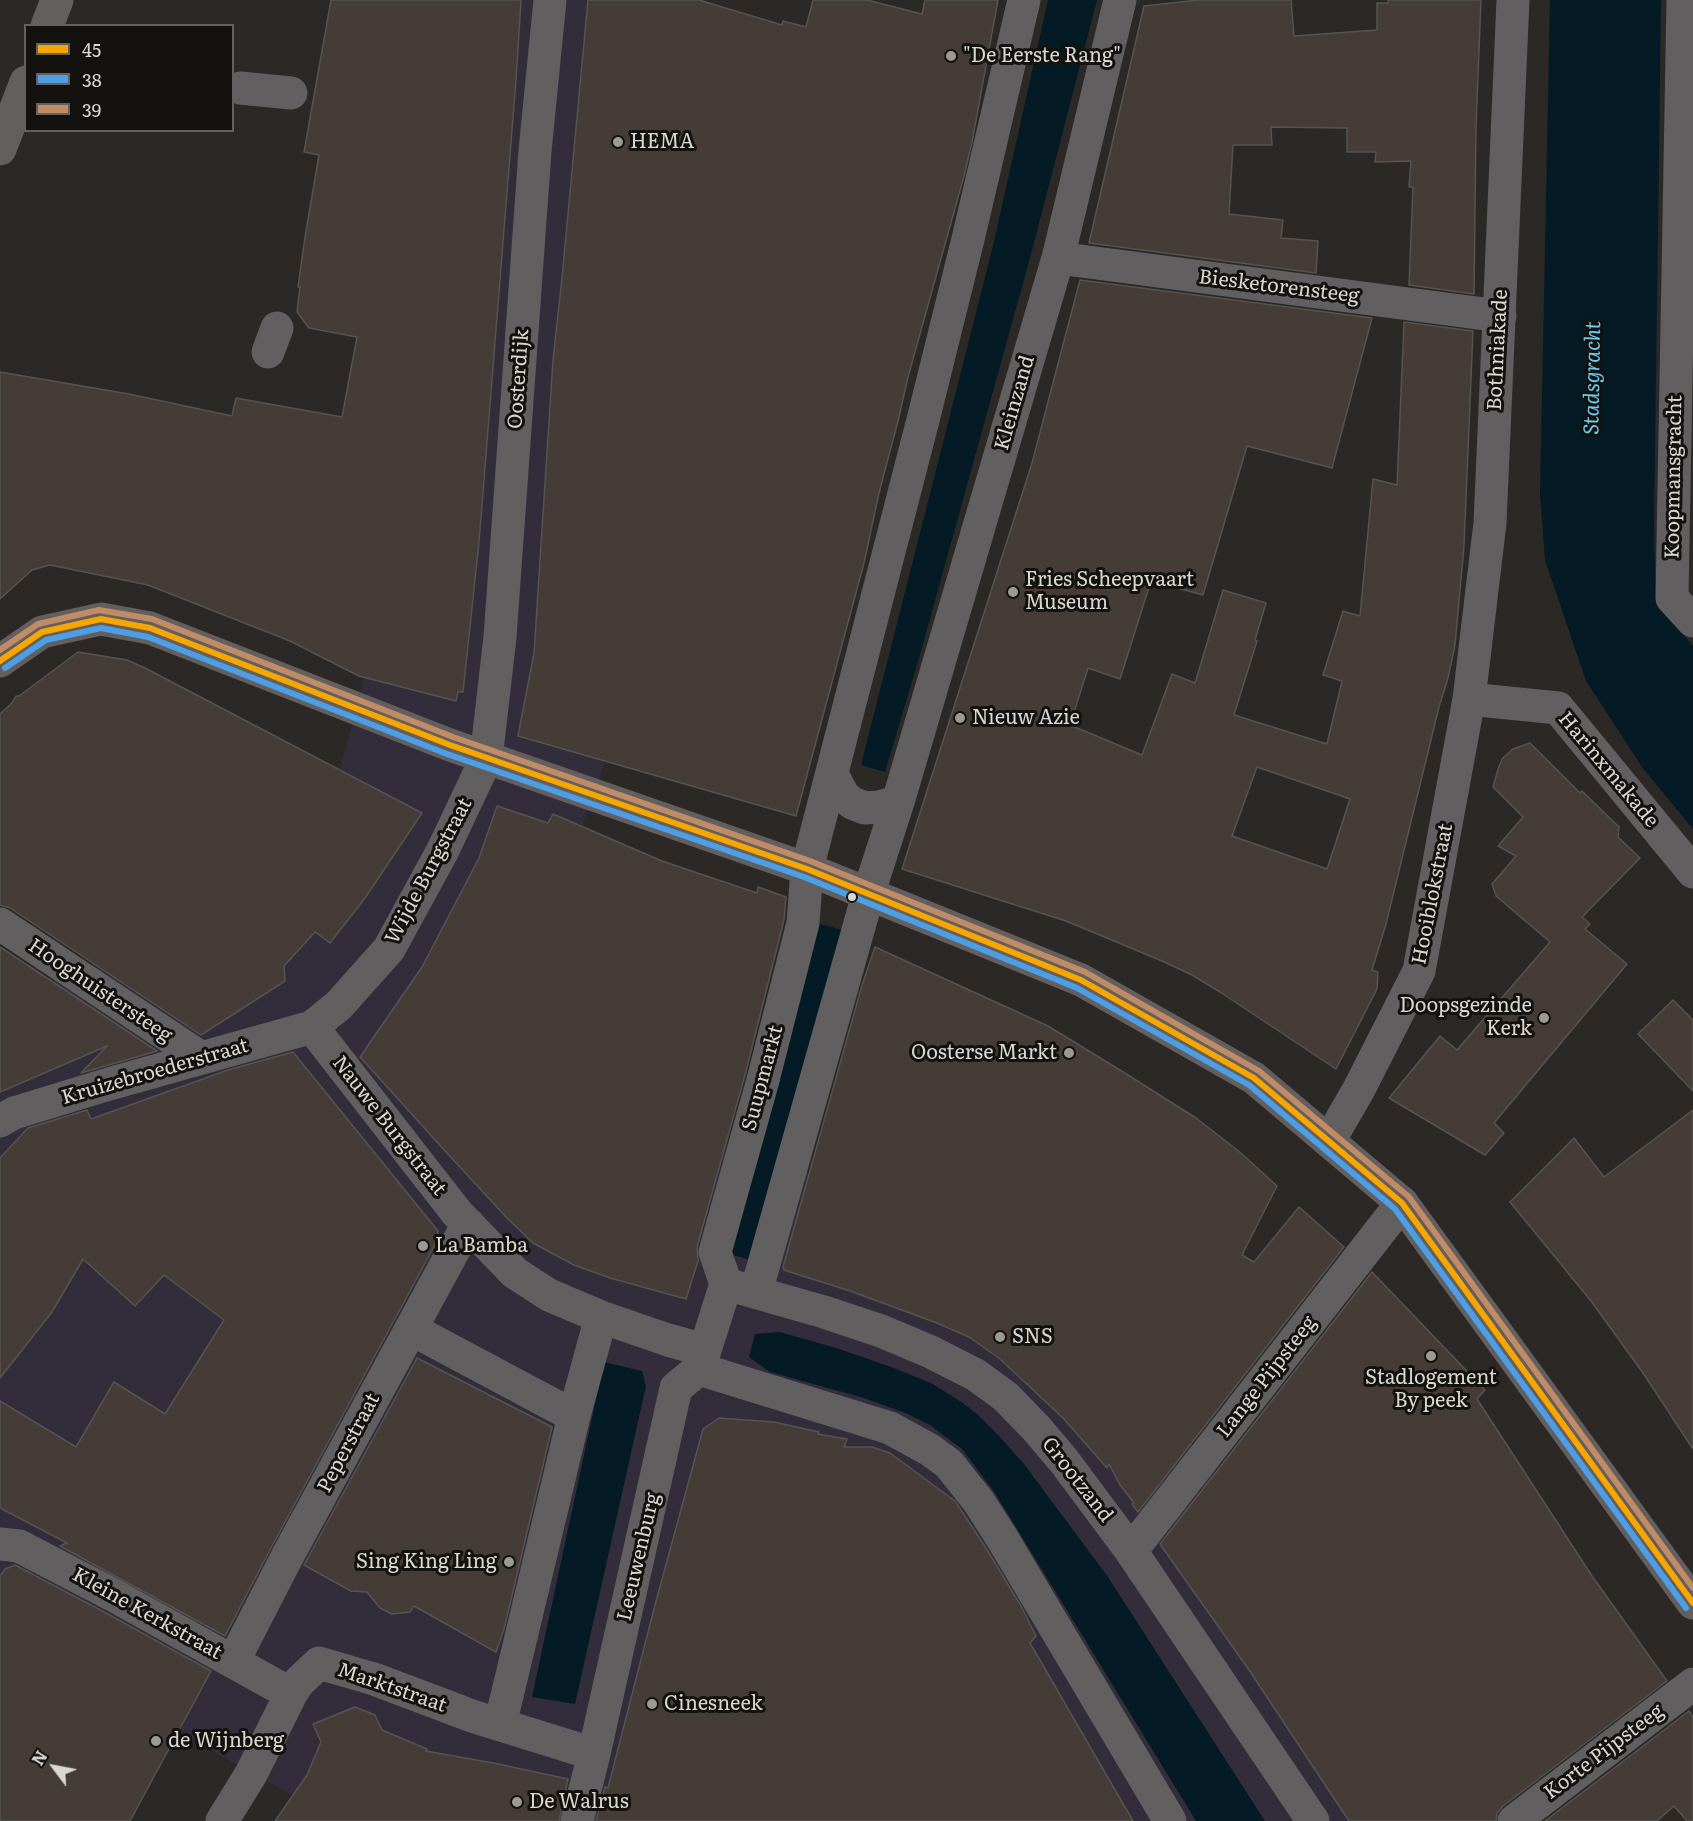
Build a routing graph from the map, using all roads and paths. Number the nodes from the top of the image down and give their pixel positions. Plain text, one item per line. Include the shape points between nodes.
1 (57, 0) edge
2 (550, 0) edge
3 (1024, 0) edge
4 (1120, 0) edge
5 (1513, 0) edge
6 (1683, 0) edge
7 (48, 24) edge
8 (24, 87) edge
9 (240, 88) dead end
10 (291, 93) dead end
11 (0, 149) edge
12 (1058, 258) junction
13 (1500, 316) junction
14 (1693, 621) edge
15 (0, 661) edge
16 (1469, 699) junction
17 (486, 759) junction
18 (832, 774) junction
19 (898, 802) junction
20 (807, 869) junction
21 (1693, 872) edge
22 (868, 895) junction
23 (0, 924) edge
24 (312, 1027) junction
25 (200, 1058) junction
26 (1, 1118) edge
27 (1329, 1141) junction
28 (1402, 1203) junction
29 (468, 1224) junction
30 (741, 1288) junction
31 (601, 1317) junction
32 (411, 1329) junction
33 (701, 1359) junction
34 (574, 1416) junction
35 (0, 1544) edge
36 (1131, 1551) junction
37 (1693, 1603) edge
38 (233, 1662) junction
39 (1693, 1684) edge
40 (291, 1694) junction
41 (486, 1720) junction
42 (594, 1754) junction
43 (222, 1821) edge
44 (577, 1821) edge
45 (1170, 1821) edge
46 (1313, 1821) edge
47 (1514, 1821) edge

1 - 7 main road
2 - 17 street, Oosterdijk via 500,637
3 - 18 street via 969,235
4 - 12 street, Kleinzand
5 - 13 street, Bothniakade
6 - 14 street, Koopmansgracht via 1672,598
8 - 11 main road
9 - 10 street
12 - 13 street, Biesketorensteeg
12 - 19 street, Kleinzand
13 - 16 street, Bothniakade via 1490,523
15 - 17 main road via 42,632 91,621 101,619 150,628
16 - 21 street, Harinxmakade via 1558,708
16 - 27 street, Hooiblokstraat via 1419,971
17 - 20 main road
17 - 24 street, Wijde Burgstraat via 443,850 389,949 339,1005
18 - 19 street via 852,803 865,808
18 - 20 street
19 - 22 street, Kleinzand
20 - 22 main road
20 - 30 street, Suupmarkt via 802,922 715,1252
22 - 27 main road via 1081,980 1254,1078
22 - 30 street
23 - 25 street, Hooghuistersteeg
24 - 25 street, Kruizebroederstraat
24 - 29 street, Nauwe Burgstraat
25 - 26 street, Kruizebroederstraat
27 - 28 main road
28 - 36 street, Lange Pijpsteeg
28 - 37 main road
29 - 31 street, Nauwe Burgstraat via 514,1273
29 - 32 street, Peperstraat
30 - 33 street
30 - 36 street, Grootzand via 881,1331 976,1375 1006,1397 1036,1428
31 - 33 street, Nauwe Burgstraat via 668,1340
31 - 34 street
32 - 34 street
32 - 38 street, Peperstraat
33 - 42 street, Leeuwenburg via 676,1388
33 - 45 street via 890,1428 949,1464 1002,1538
34 - 41 street
35 - 38 street, Kleine Kerkstraat via 19,1546
36 - 46 street, Grootzand
38 - 40 street, Kleine Kerkstraat
39 - 47 street, Korte Pijpsteeg
40 - 41 street, Marktstraat via 319,1663
40 - 43 street, Marktstraat via 251,1774
41 - 42 street
42 - 44 street, Leeuwenburg

